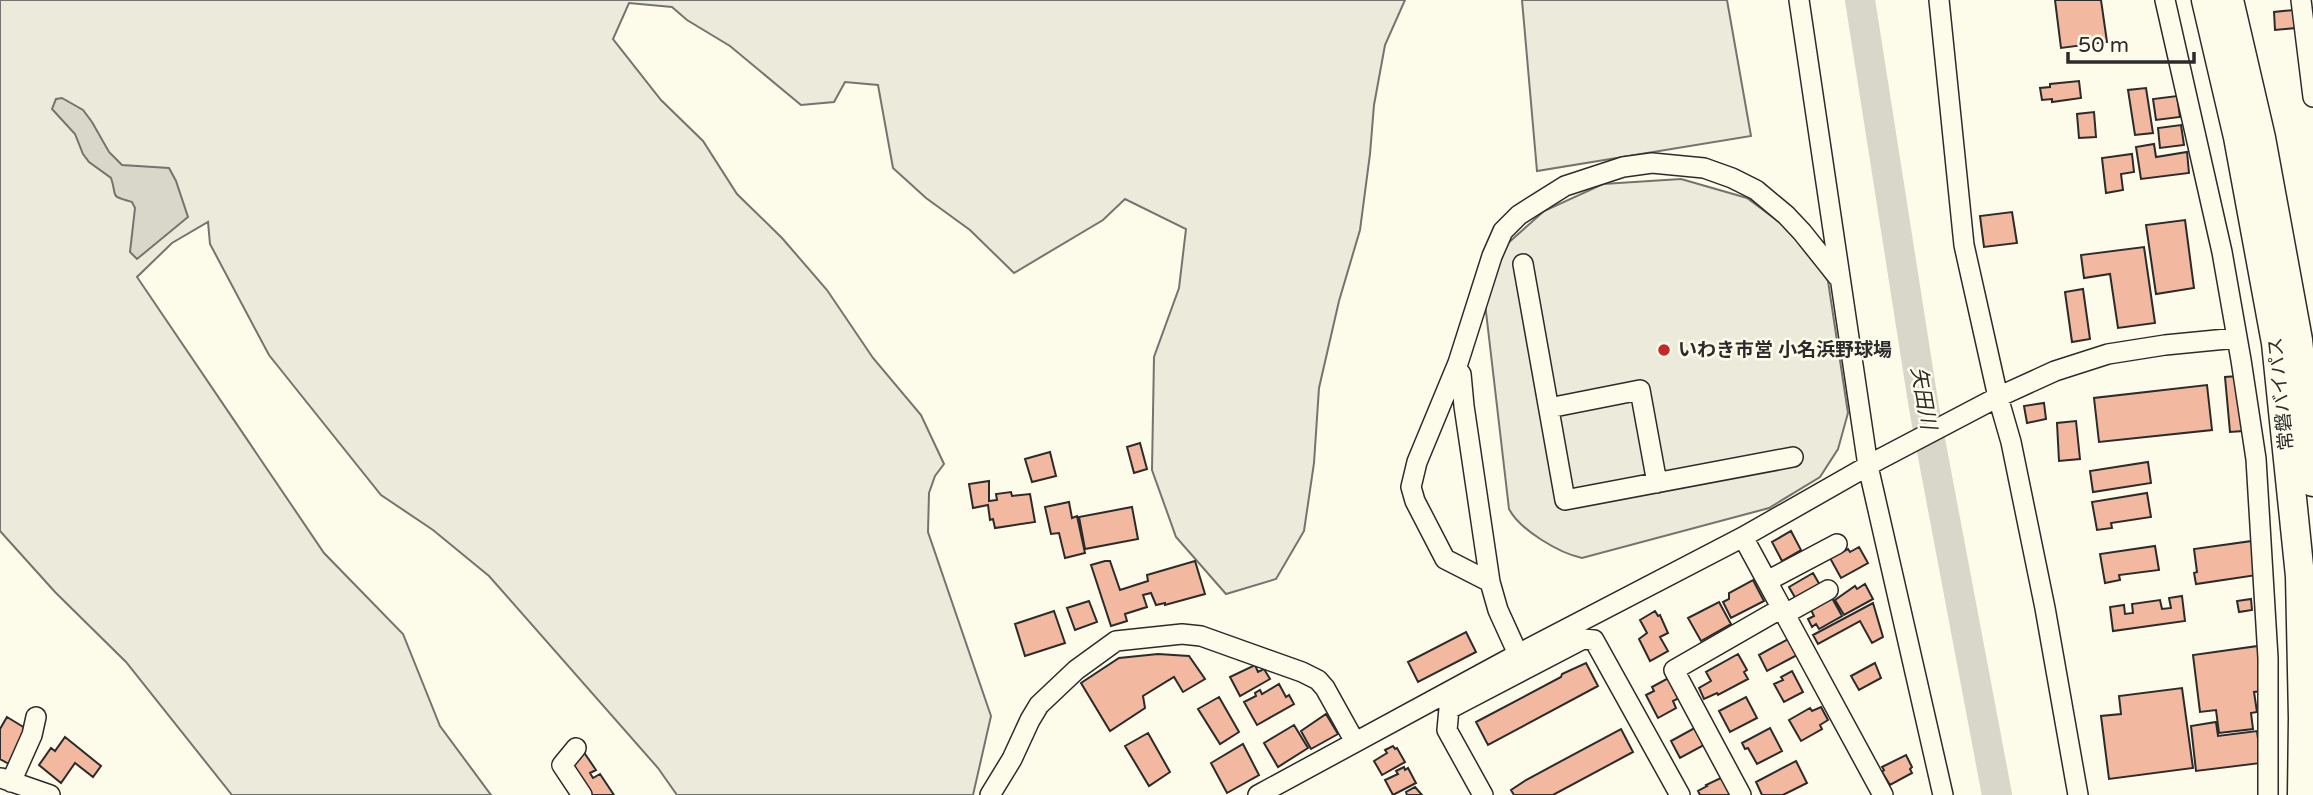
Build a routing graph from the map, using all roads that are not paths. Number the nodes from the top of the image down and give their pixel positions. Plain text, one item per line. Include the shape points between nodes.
1 (1798, 0) edge
2 (1939, 0) edge
3 (2165, 0) edge
4 (2206, 0) edge
5 (2229, 0) edge
6 (2301, 0) edge
7 (2312, 75) edge
8 (2313, 97) edge
9 (1523, 264) dead end
10 (1840, 281) junction
11 (2237, 338) junction
12 (1456, 368) junction
13 (1991, 401) junction
14 (1549, 408) junction
15 (1793, 457) dead end
16 (1874, 463) junction
17 (1657, 482) junction
18 (2313, 482) edge
19 (1743, 537) junction
20 (1837, 544) dead end
21 (1767, 581) junction
22 (1490, 582) junction
23 (1828, 590) dead end
24 (1784, 611) junction
25 (1518, 654) junction
26 (37, 717) dead end
27 (1355, 742) junction
28 (576, 748) dead end
29 (6, 780) edge
30 (1281, 790) edge
31 (50, 795) edge
32 (582, 795) edge
33 (990, 795) edge
34 (1258, 795) edge
35 (1483, 795) edge
36 (1681, 795) edge
37 (1741, 795) edge
38 (1882, 795) edge
39 (1944, 795) edge
40 (2078, 795) edge
41 (2268, 795) edge
42 (2302, 795) edge

1 - 10 street
2 - 13 street via 1964,245
3 - 11 street
4 - 42 highway, 常磐バイパス via 2238,137 2276,343 2300,576
5 - 18 highway, 常磐バイパス via 2298,340
6 - 7 street
7 - 8 street
9 - 14 street
10 - 12 street via 1786,215 1744,184 1704,167 1652,163 1623,167 1565,186 1519,215 1503,231
10 - 16 street
11 - 13 street via 2108,354 2055,371
11 - 41 street via 2256,459 2263,545
12 - 22 street via 1461,374
12 - 22 street via 1417,462 1413,495 1445,559
13 - 16 street
13 - 40 street via 2011,442
14 - 17 street via 1640,390
14 - 17 street via 1565,500
15 - 17 street
16 - 19 street
16 - 39 street
19 - 21 street
19 - 25 street
20 - 21 street
21 - 24 street
22 - 25 street
23 - 24 street
24 - 37 street via 1674,670
24 - 38 street
25 - 27 street
26 - 29 street
27 - 30 street
27 - 33 street via 1325,688 1311,676 1201,636 1116,641 1051,692 1030,720
28 - 32 street via 562,765
29 - 31 street
30 - 34 street
35 - 36 street via 1447,730 1449,709 1583,639 1594,640

